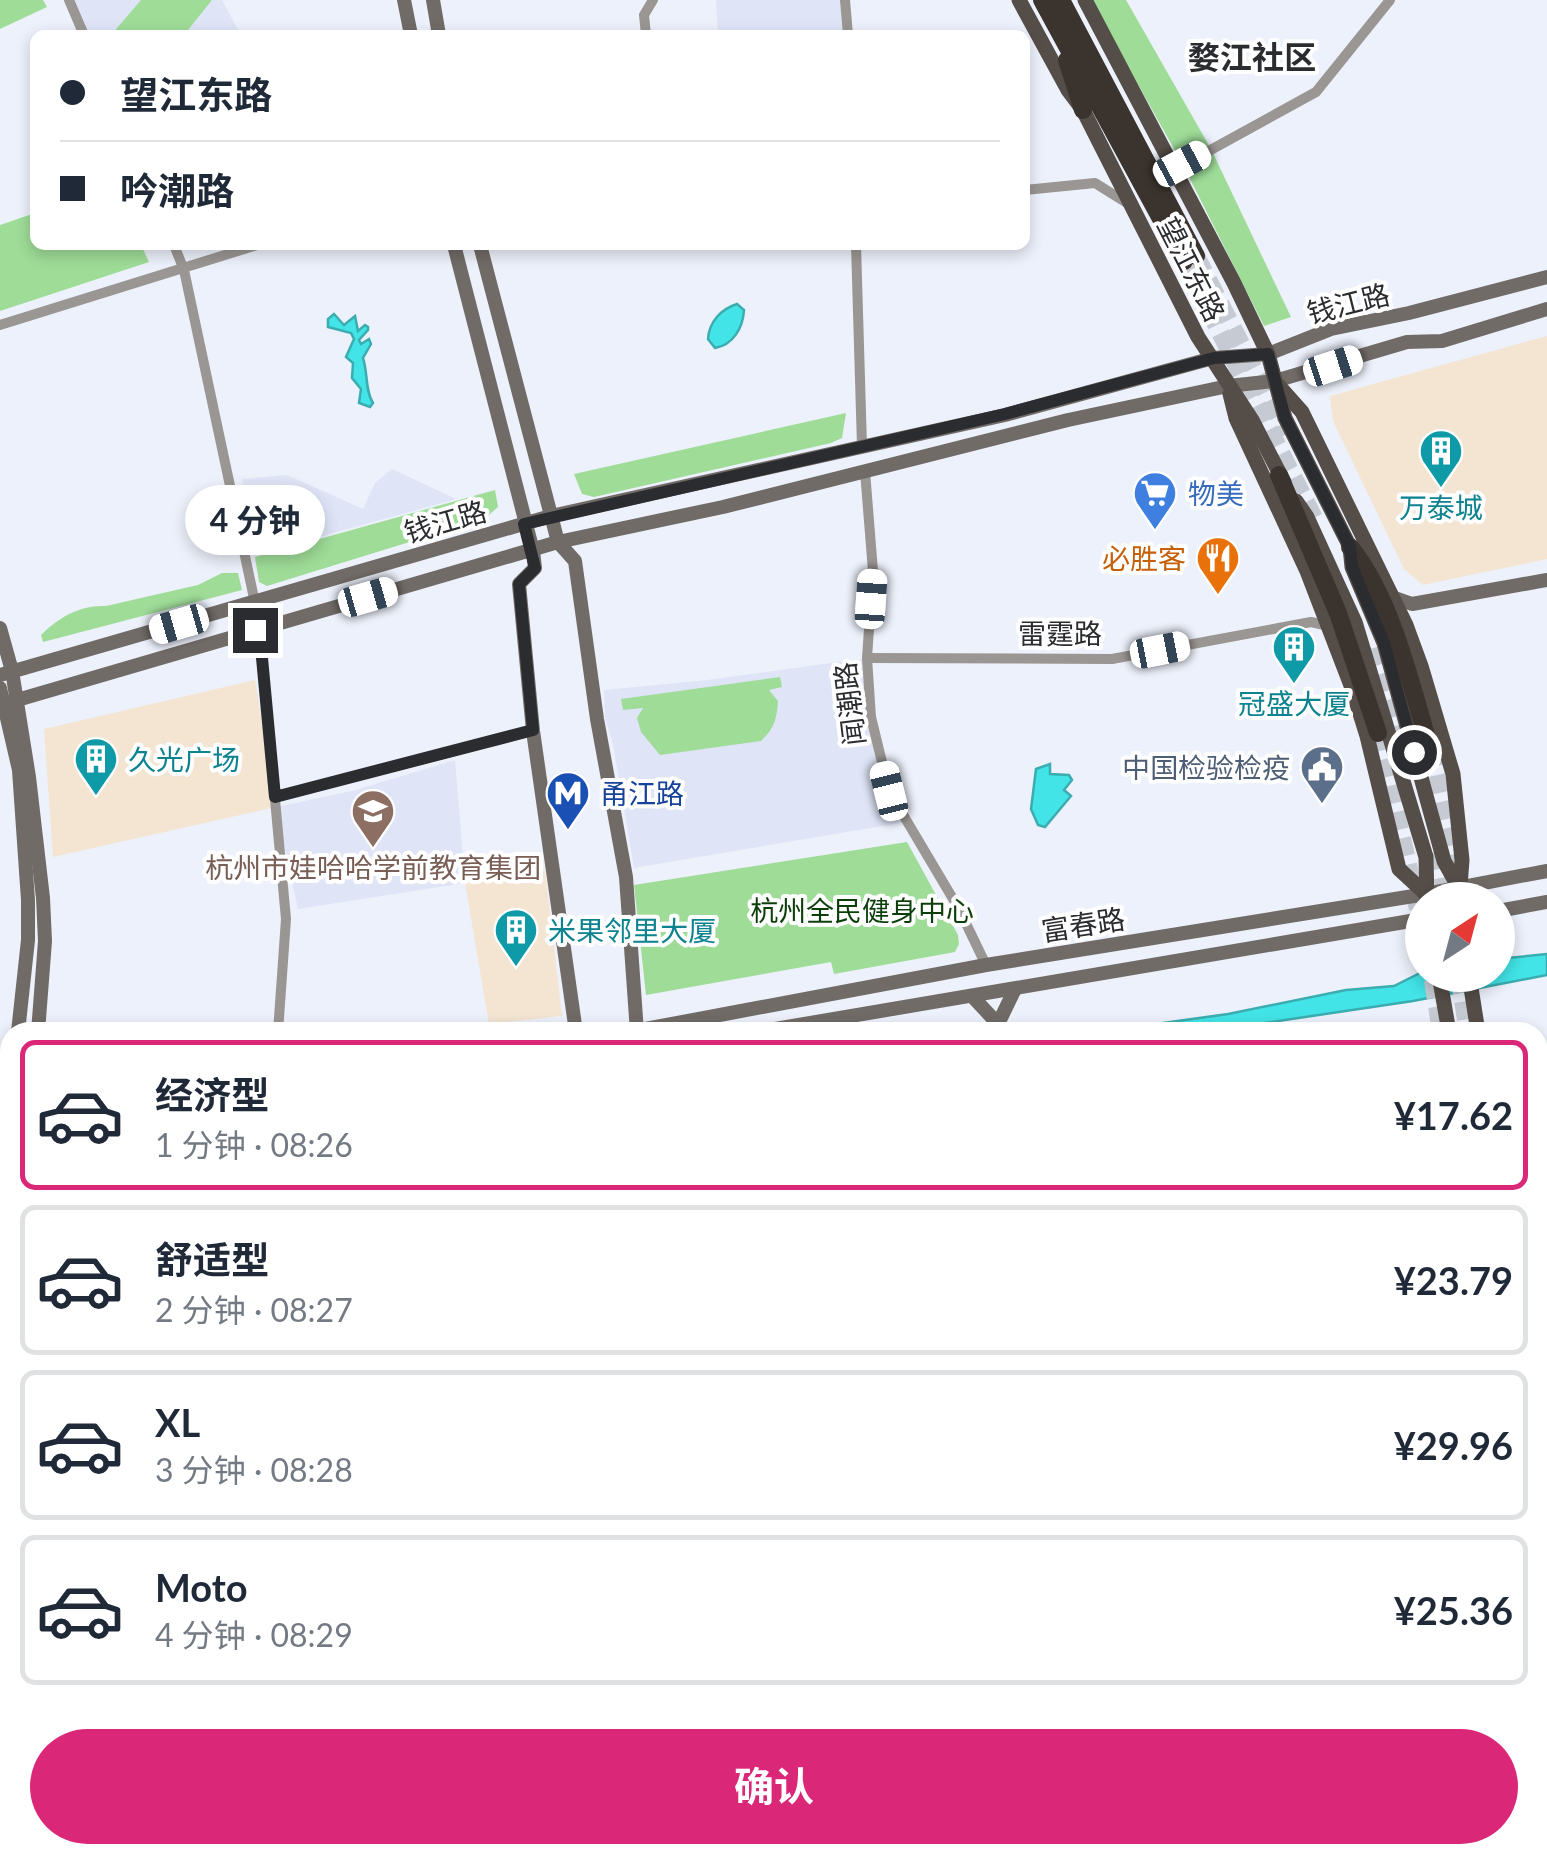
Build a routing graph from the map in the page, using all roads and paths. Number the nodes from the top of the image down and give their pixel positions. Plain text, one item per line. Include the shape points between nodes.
1 (68, 0) edge
2 (404, 0) edge
3 (433, 0) edge
4 (654, 0) edge
5 (845, 0) edge
6 (1019, 0) edge
7 (1084, 0) edge
8 (1390, 0) edge
9 (1054, 8) edge
10 (82, 30) edge
11 (410, 30) edge
12 (438, 30) edge
13 (646, 30) edge
14 (848, 30) edge
15 (1082, 110) junction
16 (1106, 156) junction
17 (1176, 169) junction
18 (1095, 182) junction
19 (1030, 189) edge
20 (1131, 206) junction
21 (176, 250) edge
22 (242, 250) edge
23 (455, 250) edge
24 (481, 250) edge
25 (856, 250) edge
26 (1190, 259) tunnel mouth
27 (184, 270) junction
28 (1547, 277) edge
29 (1547, 309) edge
30 (0, 325) edge
31 (1268, 354) junction
32 (1214, 358) junction
33 (1275, 381) junction
34 (1228, 386) junction
35 (862, 446) junction
36 (865, 471) junction
37 (1279, 476) junction
38 (551, 516) junction
39 (524, 524) junction
40 (558, 542) junction
41 (1350, 547) junction
42 (533, 550) junction
43 (1547, 580) edge
44 (1392, 596) junction
45 (255, 603) junction
46 (1412, 604) junction
47 (1321, 605) junction
48 (1311, 622) junction
49 (1406, 625) junction
50 (1329, 626) junction
51 (0, 628) edge
52 (255, 630) junction
53 (867, 658) junction
54 (6, 673) edge
55 (0, 688) edge
56 (6, 703) edge
57 (533, 730) junction
58 (1378, 734) tunnel mouth
59 (1430, 748) tunnel mouth
60 (275, 797) junction
61 (1547, 871) edge
62 (1412, 882) edge
63 (1426, 882) edge
64 (1454, 882) edge
65 (1460, 882) edge
66 (1503, 882) edge
67 (1405, 900) edge
68 (1547, 902) edge
69 (1515, 908) edge
70 (1405, 922) edge
71 (986, 965) junction
72 (1015, 989) junction
73 (1442, 992) edge
74 (1472, 992) edge
75 (972, 996) junction
76 (19, 1022) edge
77 (39, 1022) edge
78 (279, 1022) edge
79 (575, 1022) edge
80 (633, 1022) edge
81 (687, 1022) edge
82 (817, 1022) edge
83 (994, 1022) edge
84 (1001, 1022) edge
85 (1447, 1022) edge
86 (1476, 1022) edge

1 - 10 street
2 - 11 main road
3 - 12 main road
4 - 13 street via 644,14
5 - 14 street
6 - 15 main road, 望江东路
7 - 17 main road, 望江东路
8 - 17 street via 1316,92
9 - 15 highway
9 - 26 highway
15 - 16 main road, 望江东路
16 - 18 street
16 - 20 main road, 望江东路
17 - 31 main road, 望江东路
18 - 19 street
18 - 20 street
20 - 32 main road, 望江东路
21 - 27 street
22 - 27 street
23 - 39 main road
24 - 38 main road
25 - 35 street
27 - 30 street
27 - 45 street
28 - 31 main road, 钱江路 via 1331,329
29 - 33 main road, 钱江路
31 - 32 main road, 钱江路
31 - 33 main road, 望江东路
32 - 34 main road, 望江东路
32 - 35 main road, 钱江路
33 - 34 main road, 钱江路
33 - 41 main road, 望江东路 via 1285,418
33 - 44 main road via 1302,412
34 - 36 main road, 钱江路
34 - 37 main road, 望江东路
34 - 47 main road via 1236,418
35 - 38 main road, 钱江路
36 - 40 main road, 钱江路
36 - 53 street, 闻潮路 via 873,571
37 - 58 highway via 1338,613
37 - 63 main road, 望江东路 via 1307,518 1355,622 1426,857
38 - 39 main road, 钱江路
38 - 40 main road
39 - 42 main road
39 - 45 main road, 钱江路
40 - 42 main road, 钱江路
40 - 80 main road via 575,561 626,878
41 - 59 highway via 1386,617
41 - 64 main road, 望江东路
42 - 52 main road, 钱江路
42 - 57 main road via 535,568 519,584
43 - 46 main road
44 - 46 main road
44 - 49 main road
45 - 54 main road, 钱江路
46 - 49 main road
47 - 48 street
47 - 50 main road
48 - 50 street, 雷霆路
48 - 53 street, 雷霆路 via 1112,659
49 - 65 main road via 1453,774
50 - 62 main road via 1367,736 1399,869
51 - 54 main road
52 - 56 main road, 钱江路
52 - 60 street
53 - 71 street, 闻潮路 via 870,717 889,791
54 - 56 main road
55 - 56 main road
56 - 76 main road via 19,770 28,900
56 - 77 main road via 30,776 43,898
57 - 60 street
57 - 79 main road
60 - 78 street via 286,919
61 - 66 main road, 富春路
67 - 71 main road, 富春路
68 - 69 main road
70 - 72 main road, 富春路
71 - 81 main road, 富春路
72 - 75 main road, 富春路
72 - 84 main road
73 - 85 main road
74 - 86 main road
75 - 82 main road, 富春路
75 - 83 main road

